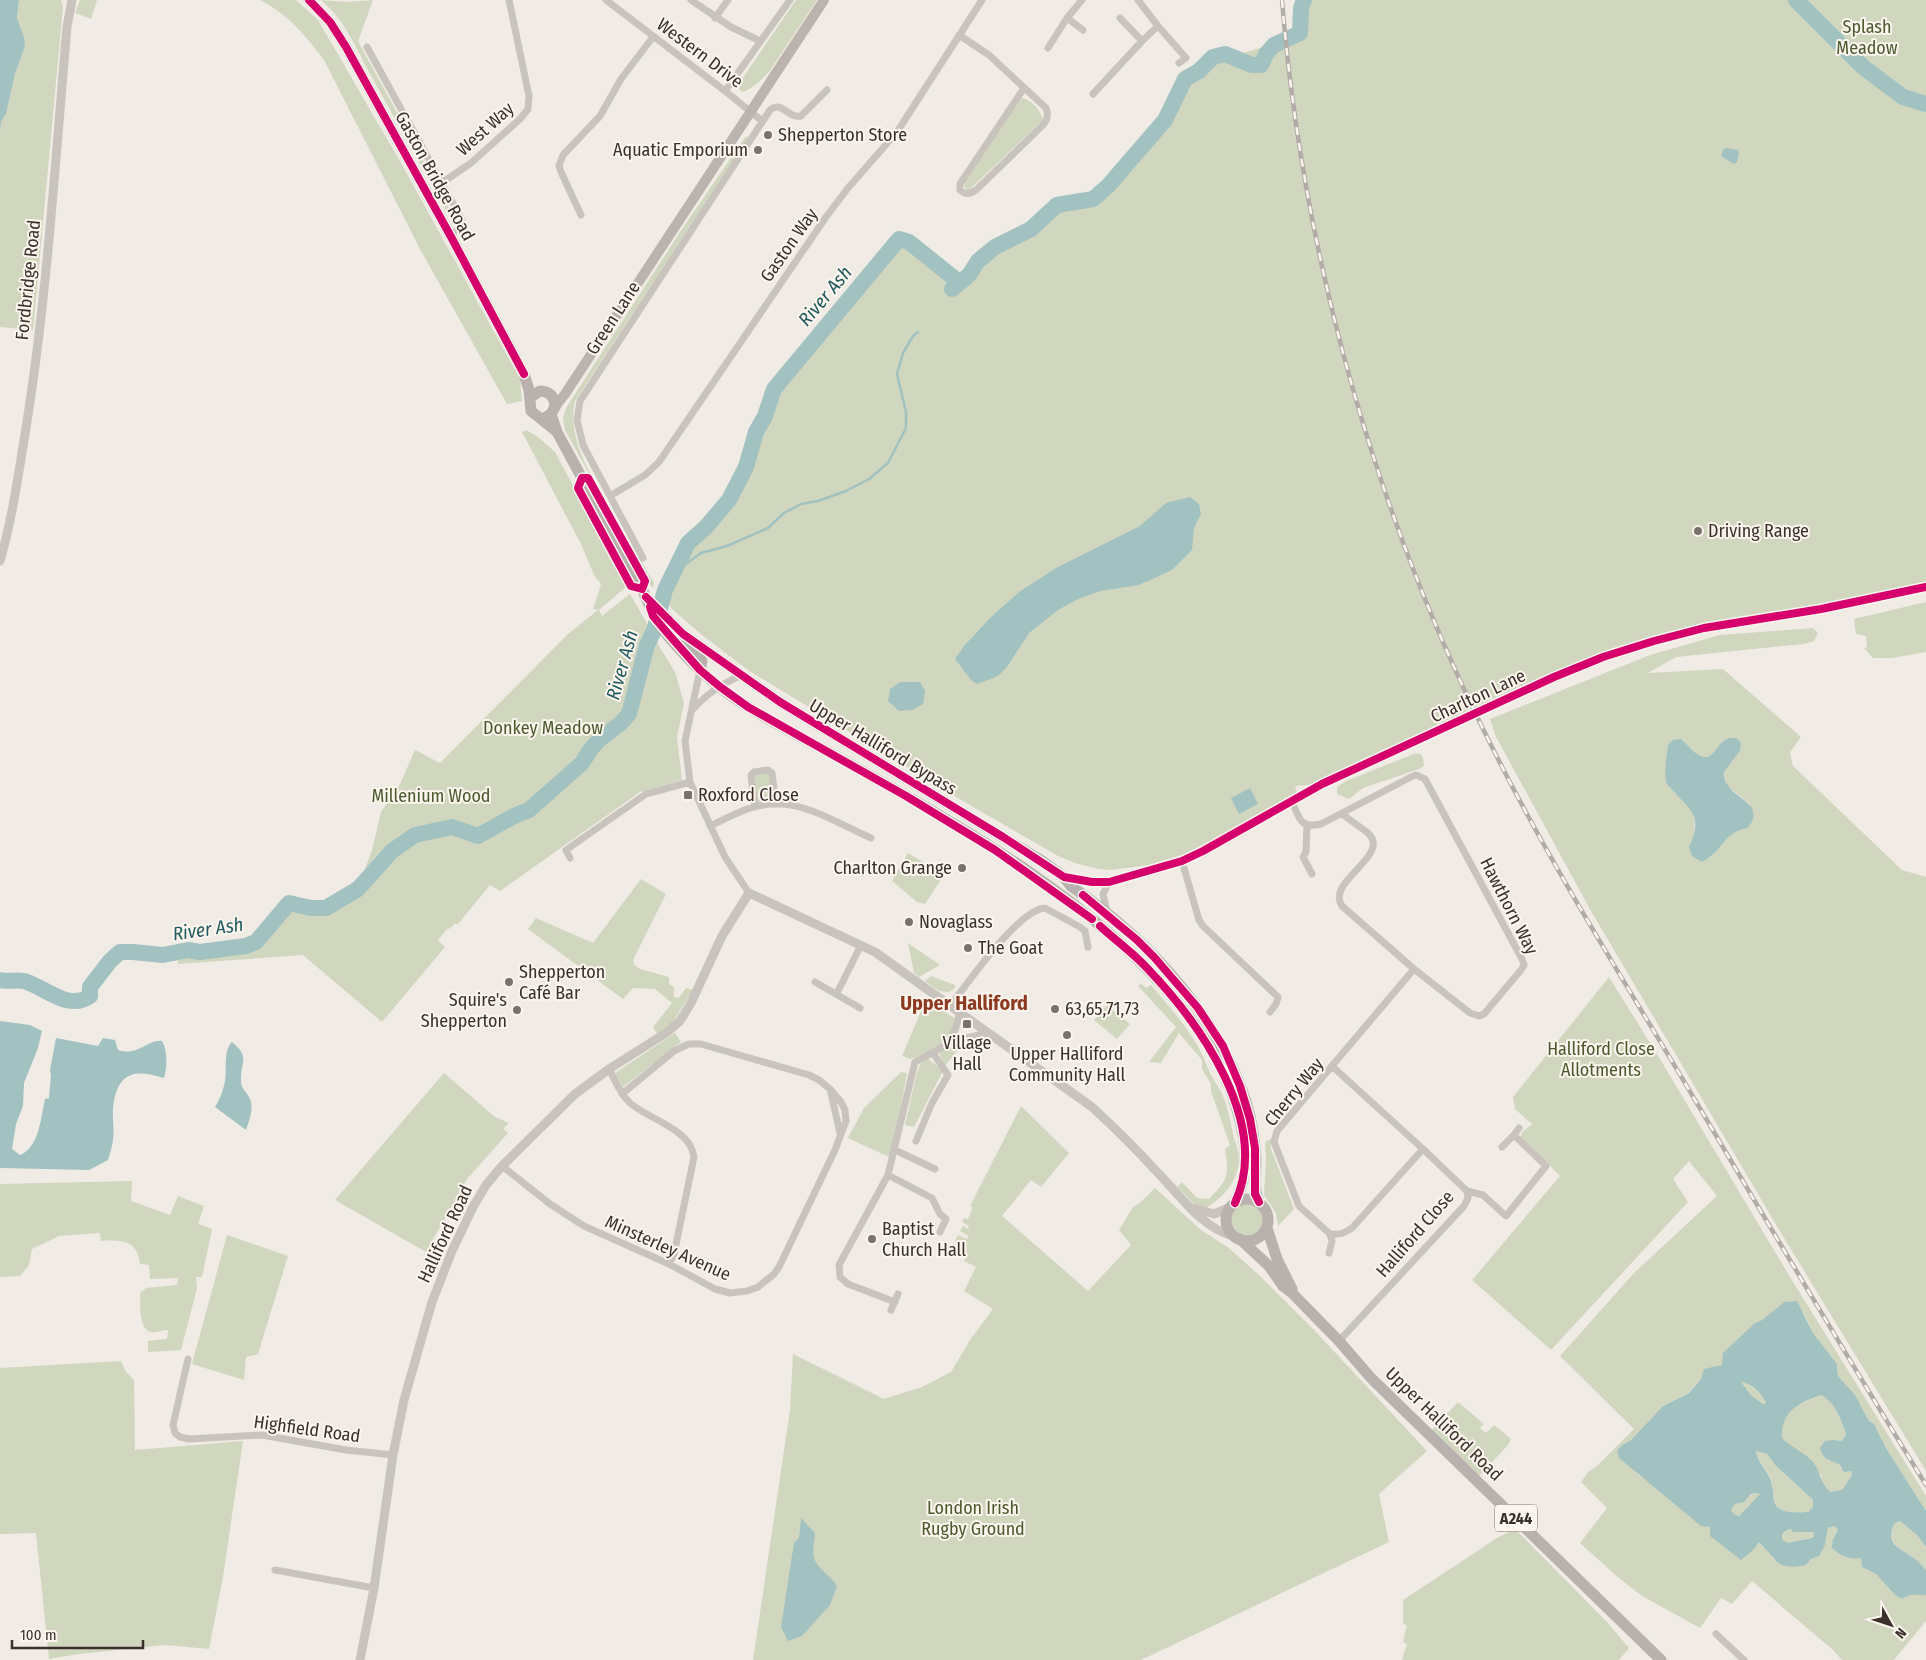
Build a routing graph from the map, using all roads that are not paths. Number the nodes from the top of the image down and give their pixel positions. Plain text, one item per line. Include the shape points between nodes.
1 (72, 0) edge
2 (309, 0) edge
3 (509, 0) edge
4 (606, 0) edge
5 (691, 0) edge
6 (728, 0) edge
7 (790, 0) edge
8 (824, 0) edge
9 (982, 0) edge
10 (1082, 0) edge
11 (1138, 0) edge
12 (715, 18) junction
13 (1067, 18) junction
14 (1120, 18) dead end
15 (1158, 26) junction
16 (1083, 30) dead end
17 (959, 36) junction
18 (653, 37) junction
19 (760, 41) junction
20 (1142, 41) junction
21 (367, 47) dead end
22 (1048, 48) dead end
23 (1179, 63) dead end
24 (1024, 88) junction
25 (827, 90) dead end
26 (725, 91) junction
27 (1093, 94) dead end
28 (750, 112) junction
29 (762, 122) junction
30 (443, 182) junction
31 (581, 215) dead end
32 (450, 235) junction
33 (524, 374) junction
34 (572, 383) junction
35 (546, 392) junction
36 (530, 400) junction
37 (553, 410) junction
38 (539, 417) junction
39 (557, 432) junction
40 (610, 496) junction
41 (624, 521) junction
42 (609, 530) junction
43 (3, 539) edge
44 (643, 558) dead end
45 (0, 561) edge
46 (1926, 588) edge
47 (659, 616) junction
48 (683, 634) junction
49 (700, 670) junction
50 (741, 676) junction
51 (719, 686) junction
52 (693, 709) junction
53 (690, 782) junction
54 (1292, 801) junction
55 (776, 804) junction
56 (755, 807) junction
57 (1342, 814) junction
58 (710, 826) junction
59 (1307, 826) junction
60 (871, 838) dead end
61 (570, 858) dead end
62 (1182, 861) junction
63 (1312, 874) dead end
64 (1064, 877) junction
65 (1092, 882) junction
66 (1109, 882) junction
67 (749, 893) junction
68 (1083, 895) junction
69 (1086, 914) junction
70 (1108, 916) junction
71 (861, 945) junction
72 (1088, 947) dead end
73 (1414, 969) junction
74 (815, 982) dead end
75 (837, 993) junction
76 (950, 1006) junction
77 (860, 1008) dead end
78 (959, 1012) junction
79 (1270, 1012) dead end
80 (987, 1033) junction
81 (950, 1042) junction
82 (933, 1053) junction
83 (1333, 1067) junction
84 (609, 1069) junction
85 (622, 1094) junction
86 (1519, 1128) dead end
87 (1514, 1135) junction
88 (916, 1141) dead end
89 (1502, 1147) dead end
90 (1423, 1149) junction
91 (895, 1150) junction
92 (502, 1166) junction
93 (935, 1169) dead end
94 (888, 1175) junction
95 (1467, 1191) junction
96 (1259, 1202) junction
97 (1233, 1204) junction
98 (1187, 1205) junction
99 (1267, 1228) junction
100 (940, 1232) dead end
101 (1330, 1234) junction
102 (1237, 1238) junction
103 (1329, 1253) dead end
104 (670, 1264) junction
105 (1292, 1292) junction
106 (898, 1294) dead end
107 (895, 1302) junction
108 (891, 1310) dead end
109 (1339, 1341) junction
110 (188, 1359) dead end
111 (394, 1455) junction
112 (275, 1570) dead end
113 (374, 1588) junction
114 (1716, 1634) dead end
115 (1742, 1659) edge
116 (360, 1660) edge
117 (1661, 1660) edge

1 - 43 street, Fordbridge Road via 39,338 25,434
2 - 32 main road, Gaston Bridge Road via 330,22 346,47
3 - 30 street, West Way via 529,96 528,109 471,163
4 - 18 street, Western Drive
5 - 12 street
6 - 12 street
7 - 19 street
8 - 28 main road, Green Lane
9 - 17 street, Gaston Way
10 - 13 street
11 - 15 street
12 - 19 street
13 - 16 street
13 - 22 street
14 - 20 street
15 - 20 street
15 - 23 street via 1186,58
17 - 24 street via 989,54
17 - 40 street, Gaston Way via 896,132 826,217 659,462 645,475
18 - 26 street, Western Drive
18 - 31 street via 600,116 560,160 561,172
19 - 26 street
20 - 27 street
21 - 30 street
24 - 24 street via 1046,108 1046,122 976,190 964,194 960,184
25 - 29 street, Green Lane via 800,116 792,116 775,106
26 - 28 street, Western Drive
28 - 29 street
28 - 34 main road, Green Lane
29 - 40 street, Green Lane via 580,401 577,420 581,439
30 - 32 street via 462,220 460,228
32 - 33 main road, Gaston Bridge Road
33 - 35 main road, Gaston Bridge Road
33 - 36 main road, Gaston Bridge Road
34 - 35 main road via 561,390
34 - 37 main road, Green Lane
35 - 36 main road via 536,393
35 - 37 main road via 553,397
36 - 38 main road via 531,411
37 - 38 main road via 546,417
37 - 39 main road
38 - 39 main road
39 - 42 main road
40 - 41 street, Green Lane
41 - 42 street
41 - 44 street, Green Lane
42 - 47 main road
43 - 45 street, Fordbridge Road
46 - 54 street, Charlton Lane, bridge via 1712,627 1603,657 1322,784
47 - 48 main road
47 - 49 main road, Upper Halliford Bypass
48 - 49 main road via 702,660
48 - 50 main road, Upper Halliford Bypass
49 - 51 main road, Upper Halliford Bypass
49 - 52 street
50 - 51 street
50 - 64 main road, Upper Halliford Bypass
51 - 52 street
51 - 69 main road, Upper Halliford Bypass via 995,850
52 - 53 street via 685,741
53 - 58 street
53 - 61 street via 646,794 566,850
54 - 59 street
54 - 62 street, Charlton Lane via 1224,841
55 - 56 street
55 - 56 street via 772,773 768,770 754,772 751,775
55 - 60 street via 805,808
56 - 58 street
57 - 59 street, Hawthorn Way via 1322,824
57 - 73 street, Hawthorn Way via 1372,836 1374,843 1371,853 1342,888 1339,902
57 - 73 street, Hawthorn Way via 1411,776 1425,779 1524,965 1488,1011 1479,1016 1470,1014
58 - 67 street via 725,857
59 - 63 street via 1303,858
62 - 66 street, Charlton Lane
62 - 79 street via 1199,920 1278,997
64 - 65 street, Charlton Lane
64 - 68 main road, Upper Halliford Bypass
65 - 66 street, Charlton Lane
65 - 68 street
66 - 70 street via 1103,894
67 - 71 street, Upper Halliford Road
67 - 84 street, Halliford Road via 722,936 680,1021
68 - 69 street via 1078,904
68 - 70 main road, Upper Halliford Bypass
69 - 97 main road, Upper Halliford Bypass via 1168,991 1202,1035 1222,1069 1236,1105 1245,1150 1245,1174
70 - 96 main road, Upper Halliford Bypass via 1160,964 1198,1008 1223,1046 1250,1119 1255,1148 1254,1185
71 - 75 street
71 - 76 street, Upper Halliford Road
72 - 76 street via 1085,931 1080,927 1045,908 1038,909 1001,941
73 - 83 street, Cherry Way
74 - 75 street
75 - 77 street
76 - 78 street, Upper Halliford Road
78 - 80 street, Upper Halliford Road
78 - 81 street
80 - 81 street
80 - 98 street, Upper Halliford Road via 1106,1120
81 - 82 street
82 - 88 street via 948,1075
82 - 91 street via 915,1062
83 - 90 street, Halliford Close
83 - 101 street, Cherry Way via 1277,1131 1274,1142 1299,1206
84 - 85 street
84 - 92 street, Halliford Road via 575,1094
85 - 104 street via 634,1106 687,1140 694,1152
85 - 104 street, Minsterley Avenue via 674,1051 689,1044 702,1044 809,1075 830,1089 844,1110 846,1121 841,1136 779,1267 764,1284 746,1291 722,1292
86 - 87 street
87 - 89 street
87 - 95 street via 1546,1166 1506,1216 1483,1195
90 - 95 street, Halliford Close
90 - 101 street via 1352,1228 1341,1234
91 - 93 street
91 - 94 street
92 - 104 street, Minsterley Avenue via 584,1226
92 - 111 street, Halliford Road via 473,1207 432,1302 404,1400
94 - 100 street via 932,1198 946,1219
94 - 107 street via 839,1265 840,1276 848,1284
95 - 109 street, Halliford Close via 1464,1206
96 - 97 main road via 1250,1199
96 - 99 main road via 1266,1212
97 - 98 street, Upper Halliford Road via 1214,1214
97 - 102 main road via 1227,1225
98 - 102 street, Upper Halliford Road via 1216,1229
99 - 102 main road via 1254,1239
99 - 105 main road, Upper Halliford Road / A244
101 - 103 street
102 - 105 main road, Upper Halliford Road / A244
105 - 109 main road, Upper Halliford Road / A244
106 - 107 street
107 - 108 street
109 - 117 main road, Upper Halliford Road / A244 via 1370,1378
110 - 111 street, Highfield Road via 173,1425 180,1437 262,1435
111 - 113 street, Halliford Road
112 - 113 street
113 - 116 street, Halliford Road
114 - 115 street

